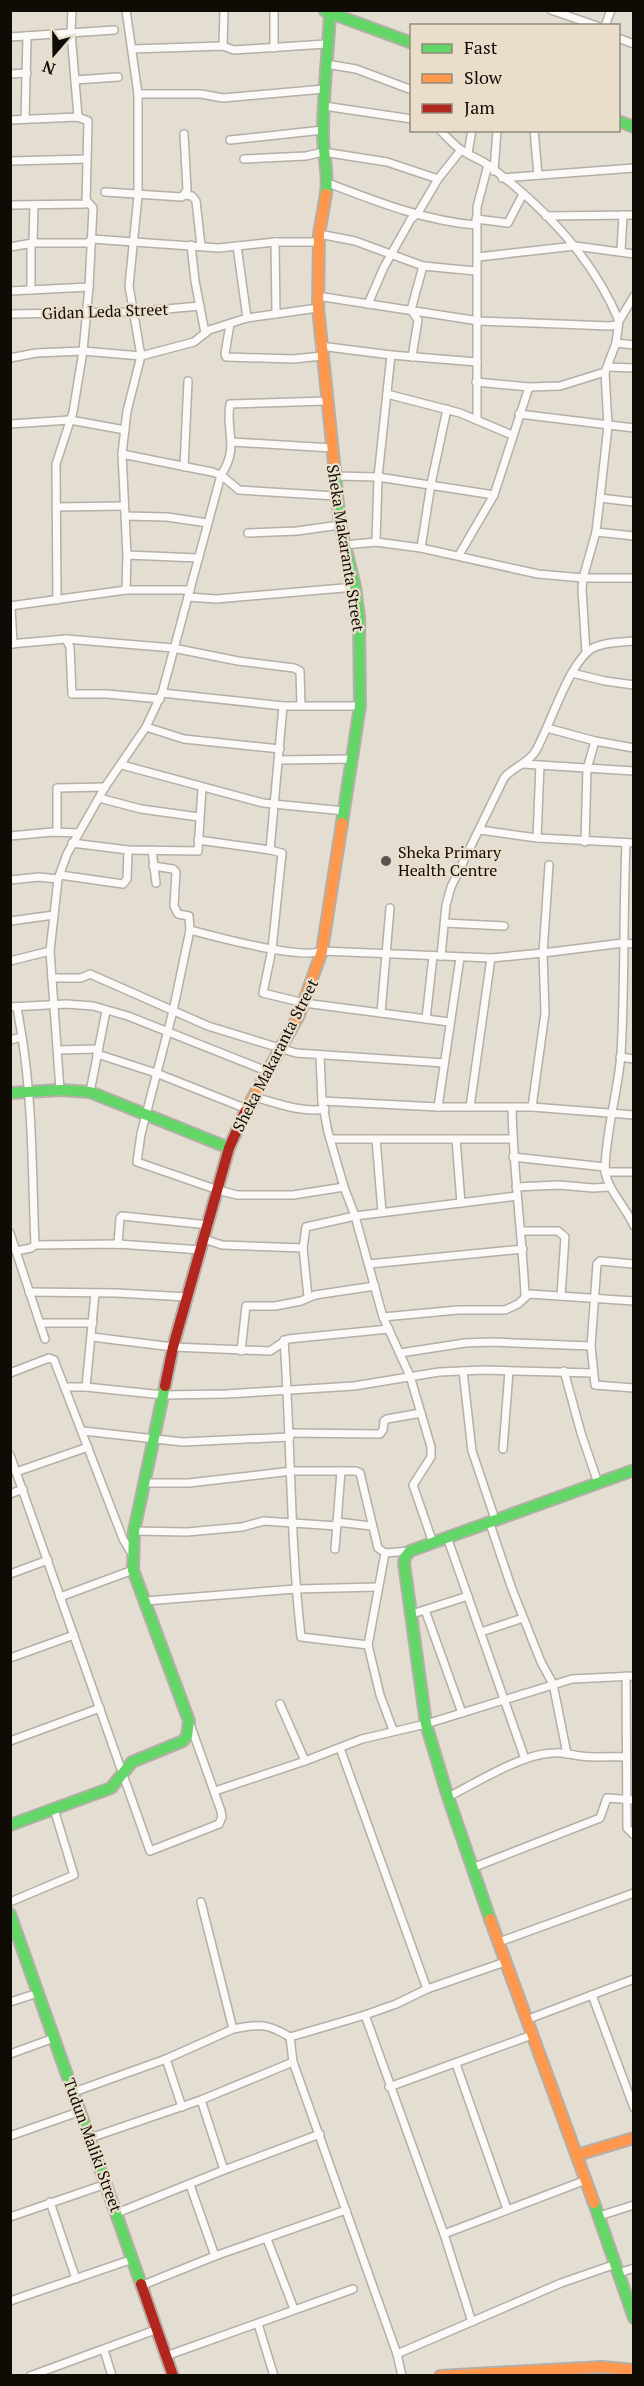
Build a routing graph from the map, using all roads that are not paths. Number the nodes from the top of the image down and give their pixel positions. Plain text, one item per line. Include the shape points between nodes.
1 (72, 10) edge
2 (126, 10) edge
3 (224, 10) edge
4 (274, 10) edge
5 (551, 10) edge
6 (327, 12) edge
7 (591, 24) edge
8 (114, 30) dead end
9 (71, 33) junction
10 (27, 36) junction
11 (10, 37) edge
12 (410, 43) edge
13 (326, 44) junction
14 (224, 46) junction
15 (274, 48) junction
16 (132, 49) junction
17 (326, 64) junction
18 (27, 73) junction
19 (10, 74) edge
20 (118, 77) dead end
21 (75, 80) junction
22 (324, 89) junction
23 (409, 89) edge
24 (138, 94) junction
25 (324, 106) junction
26 (78, 117) junction
27 (410, 118) edge
28 (25, 119) junction
29 (10, 120) edge
30 (323, 130) junction
31 (442, 132) edge
32 (471, 132) edge
33 (496, 132) edge
34 (534, 132) edge
35 (184, 134) dead end
36 (230, 140) dead end
37 (323, 152) junction
38 (464, 152) junction
39 (87, 159) junction
40 (244, 159) dead end
41 (10, 161) edge
42 (491, 168) junction
43 (633, 168) edge
44 (538, 175) junction
45 (502, 178) junction
46 (438, 179) junction
47 (328, 183) junction
48 (105, 192) dead end
49 (523, 194) junction
50 (185, 195) junction
51 (138, 196) junction
52 (87, 202) junction
53 (10, 205) edge
54 (34, 205) junction
55 (418, 213) junction
56 (623, 215) junction
57 (546, 216) junction
58 (633, 216) edge
59 (476, 222) junction
60 (319, 238) junction
61 (92, 240) junction
62 (134, 241) junction
63 (275, 242) junction
64 (32, 244) junction
65 (191, 245) junction
66 (201, 246) junction
67 (237, 246) junction
68 (575, 246) junction
69 (10, 247) edge
70 (621, 251) junction
71 (633, 254) edge
72 (392, 256) junction
73 (478, 257) junction
74 (423, 266) junction
75 (476, 271) junction
76 (89, 287) junction
77 (31, 290) junction
78 (10, 291) edge
79 (318, 296) junction
80 (633, 296) edge
81 (368, 304) junction
82 (200, 306) junction
83 (318, 308) junction
84 (411, 310) junction
85 (624, 311) junction
86 (633, 311) edge
87 (87, 312) junction
88 (132, 312) junction
89 (10, 314) edge
90 (276, 314) junction
91 (246, 318) junction
92 (479, 321) junction
93 (619, 321) junction
94 (230, 324) junction
95 (205, 333) junction
96 (616, 343) junction
97 (633, 345) edge
98 (83, 351) junction
99 (321, 351) junction
100 (392, 355) junction
101 (141, 356) junction
102 (412, 357) junction
103 (10, 358) edge
104 (477, 362) junction
105 (633, 368) edge
106 (607, 369) junction
107 (188, 381) dead end
108 (476, 382) junction
109 (529, 387) junction
110 (387, 394) junction
111 (327, 401) junction
112 (447, 409) junction
113 (519, 414) junction
114 (70, 420) junction
115 (477, 420) junction
116 (10, 424) edge
117 (608, 426) junction
118 (633, 428) edge
119 (125, 430) junction
120 (512, 435) junction
121 (232, 442) junction
122 (332, 448) junction
123 (122, 454) junction
124 (184, 467) junction
125 (221, 475) junction
126 (335, 476) junction
127 (378, 477) junction
128 (431, 484) junction
129 (494, 495) junction
130 (336, 496) junction
131 (600, 498) junction
132 (633, 502) edge
133 (124, 506) junction
134 (56, 507) junction
135 (125, 516) junction
136 (208, 523) junction
137 (340, 525) junction
138 (596, 531) junction
139 (248, 533) dead end
140 (633, 536) edge
141 (376, 542) junction
142 (344, 545) junction
143 (421, 548) junction
144 (127, 555) junction
145 (459, 555) junction
146 (198, 558) junction
147 (583, 578) junction
148 (633, 578) edge
149 (355, 588) junction
150 (126, 590) junction
151 (189, 594) junction
152 (57, 600) junction
153 (11, 606) edge
154 (66, 639) junction
155 (633, 640) edge
156 (12, 644) edge
157 (173, 648) junction
158 (586, 653) junction
159 (572, 674) junction
160 (633, 685) edge
161 (161, 696) junction
162 (284, 706) junction
163 (301, 706) junction
164 (360, 706) junction
165 (146, 727) junction
166 (547, 728) junction
167 (595, 741) junction
168 (633, 748) edge
169 (280, 749) junction
170 (353, 759) junction
171 (279, 760) junction
172 (523, 764) junction
173 (122, 765) junction
174 (540, 765) junction
175 (587, 769) junction
176 (633, 771) edge
177 (105, 787) junction
178 (202, 788) junction
179 (99, 798) junction
180 (275, 804) junction
181 (345, 811) junction
182 (199, 817) junction
183 (480, 830) junction
184 (57, 832) junction
185 (79, 833) junction
186 (10, 836) edge
187 (537, 838) junction
188 (198, 840) junction
189 (585, 842) junction
190 (72, 843) junction
191 (630, 843) edge
192 (128, 850) junction
193 (152, 850) junction
194 (270, 850) junction
195 (549, 865) dead end
196 (153, 866) junction
197 (59, 877) junction
198 (10, 880) edge
199 (156, 883) dead end
200 (390, 908) dead end
201 (54, 915) junction
202 (10, 921) edge
203 (445, 924) junction
204 (504, 926) dead end
205 (190, 930) junction
206 (623, 943) junction
207 (633, 944) edge
208 (272, 949) junction
209 (50, 951) junction
210 (322, 951) junction
211 (543, 953) junction
212 (386, 954) junction
213 (437, 956) junction
214 (460, 957) junction
215 (491, 958) junction
216 (10, 961) edge
217 (52, 978) junction
218 (304, 1003) junction
219 (54, 1006) junction
220 (14, 1007) edge
221 (106, 1011) junction
222 (173, 1011) junction
223 (381, 1013) junction
224 (426, 1019) junction
225 (449, 1022) junction
226 (167, 1032) junction
227 (22, 1037) junction
228 (10, 1040) edge
229 (282, 1048) junction
230 (59, 1050) junction
231 (97, 1052) junction
232 (320, 1056) junction
233 (620, 1057) junction
234 (633, 1059) edge
235 (444, 1063) junction
236 (269, 1072) junction
237 (156, 1073) junction
238 (29, 1090) junction
239 (60, 1090) junction
240 (90, 1092) junction
241 (10, 1093) edge
242 (254, 1096) junction
243 (324, 1105) junction
244 (438, 1107) junction
245 (470, 1107) junction
246 (512, 1107) junction
247 (532, 1107) junction
248 (247, 1109) junction
249 (613, 1112) junction
250 (146, 1115) junction
251 (633, 1115) edge
252 (330, 1139) junction
253 (376, 1139) junction
254 (456, 1139) junction
255 (513, 1139) junction
256 (229, 1148) junction
257 (513, 1157) junction
258 (605, 1170) junction
259 (633, 1172) edge
260 (609, 1186) junction
261 (344, 1187) junction
262 (516, 1187) junction
263 (218, 1190) junction
264 (517, 1196) junction
265 (461, 1203) junction
266 (630, 1210) edge
267 (382, 1212) junction
268 (355, 1216) junction
269 (208, 1225) junction
270 (633, 1226) edge
271 (521, 1231) junction
272 (10, 1233) edge
273 (118, 1244) junction
274 (35, 1245) junction
275 (202, 1245) junction
276 (303, 1248) junction
277 (523, 1249) junction
278 (16, 1251) junction
279 (369, 1264) junction
280 (633, 1264) edge
281 (375, 1286) junction
282 (29, 1292) junction
283 (96, 1293) junction
284 (525, 1295) junction
285 (561, 1296) junction
286 (187, 1297) junction
287 (308, 1297) junction
288 (594, 1298) junction
289 (633, 1301) edge
290 (383, 1317) junction
291 (40, 1323) junction
292 (93, 1323) junction
293 (389, 1329) junction
294 (92, 1336) junction
295 (45, 1339) dead end
296 (284, 1340) junction
297 (591, 1346) junction
298 (173, 1347) junction
299 (242, 1351) junction
300 (400, 1353) junction
301 (463, 1371) junction
302 (509, 1371) junction
303 (564, 1371) junction
304 (10, 1373) edge
305 (593, 1373) junction
306 (410, 1376) junction
307 (65, 1387) junction
308 (86, 1387) junction
309 (633, 1388) edge
310 (287, 1391) junction
311 (163, 1395) junction
312 (422, 1413) junction
313 (83, 1431) junction
314 (290, 1435) junction
315 (154, 1439) junction
316 (88, 1447) junction
317 (502, 1449) dead end
318 (10, 1455) edge
319 (633, 1470) edge
320 (292, 1471) junction
321 (341, 1471) junction
322 (16, 1472) junction
323 (144, 1483) junction
324 (598, 1483) junction
325 (23, 1489) junction
326 (10, 1494) edge
327 (492, 1520) junction
328 (293, 1522) junction
329 (337, 1524) junction
330 (371, 1526) junction
331 (134, 1531) junction
332 (447, 1537) junction
333 (433, 1543) junction
334 (335, 1550) dead end
335 (410, 1551) junction
336 (385, 1553) junction
337 (132, 1554) junction
338 (48, 1560) junction
339 (133, 1570) junction
340 (10, 1574) edge
341 (377, 1587) junction
342 (296, 1589) junction
343 (468, 1596) junction
344 (60, 1597) junction
345 (145, 1601) junction
346 (424, 1610) junction
347 (412, 1614) junction
348 (523, 1618) junction
349 (481, 1632) junction
350 (74, 1635) junction
351 (368, 1645) junction
352 (10, 1658) edge
353 (629, 1676) edge
354 (553, 1684) junction
355 (506, 1699) junction
356 (280, 1704) dead end
357 (100, 1708) junction
358 (462, 1713) junction
359 (189, 1721) junction
360 (426, 1724) junction
361 (393, 1730) junction
362 (10, 1741) edge
363 (340, 1748) junction
364 (567, 1754) junction
365 (627, 1757) junction
366 (525, 1759) junction
367 (305, 1761) junction
368 (123, 1771) junction
369 (215, 1791) junction
370 (448, 1797) junction
371 (630, 1800) edge
372 (54, 1809) junction
373 (10, 1825) edge
374 (633, 1835) edge
375 (472, 1868) junction
376 (633, 1893) edge
377 (10, 1902) edge
378 (201, 1902) dead end
379 (10, 1914) edge
380 (499, 1942) junction
381 (505, 1962) junction
382 (633, 1979) edge
383 (428, 1989) junction
384 (38, 1993) junction
385 (592, 1995) junction
386 (10, 2002) edge
387 (365, 2015) junction
388 (526, 2020) junction
389 (233, 2029) junction
390 (532, 2035) junction
391 (290, 2037) junction
392 (54, 2038) junction
393 (10, 2054) edge
394 (166, 2059) junction
395 (293, 2062) junction
396 (456, 2064) junction
397 (389, 2087) junction
398 (74, 2092) junction
399 (201, 2100) junction
400 (182, 2107) junction
401 (633, 2108) edge
402 (81, 2111) junction
403 (320, 2134) junction
404 (10, 2136) edge
405 (90, 2138) junction
406 (633, 2138) edge
407 (577, 2155) junction
408 (224, 2170) junction
409 (586, 2180) junction
410 (106, 2184) junction
411 (190, 2185) junction
412 (50, 2202) junction
413 (633, 2205) edge
414 (507, 2209) junction
415 (346, 2210) junction
416 (117, 2213) junction
417 (599, 2216) junction
418 (10, 2217) edge
419 (444, 2234) junction
420 (267, 2238) junction
421 (215, 2256) junction
422 (133, 2259) junction
423 (633, 2268) edge
424 (617, 2269) junction
425 (76, 2278) junction
426 (143, 2285) junction
427 (353, 2289) dead end
428 (10, 2301) edge
429 (294, 2309) junction
430 (633, 2318) edge
431 (472, 2322) junction
432 (258, 2324) junction
433 (158, 2329) junction
434 (104, 2350) junction
435 (398, 2354) junction
436 (166, 2356) junction
437 (633, 2370) edge
438 (50, 2372) edge
439 (30, 2376) edge
440 (112, 2376) edge
441 (173, 2376) edge
442 (274, 2376) edge
443 (402, 2376) edge
444 (440, 2376) edge

1 - 9 street
2 - 16 street
3 - 14 street
4 - 15 street
5 - 7 street
6 - 12 street
6 - 13 street, Sheka Makaranta Street
8 - 9 street
9 - 10 street
9 - 21 street
10 - 11 street
10 - 18 street
13 - 15 street
13 - 17 street, Sheka Makaranta Street
14 - 15 street via 234,51
14 - 16 street
16 - 24 street
17 - 22 street, Sheka Makaranta Street
17 - 23 street via 356,69
18 - 19 street
18 - 28 street
20 - 21 street
21 - 26 street
22 - 24 street via 223,98
22 - 25 street, Sheka Makaranta Street
24 - 51 street
25 - 27 street
25 - 30 street, Sheka Makaranta Street
26 - 28 street
26 - 39 street via 88,121
28 - 29 street
30 - 36 street
30 - 37 street, Sheka Makaranta Street
31 - 38 street
32 - 38 street
33 - 42 street
34 - 44 street
35 - 50 street
37 - 40 street
37 - 46 street via 387,162
37 - 47 street, Sheka Makaranta Street
38 - 42 street
38 - 46 street
39 - 41 street
39 - 52 street
42 - 45 street
42 - 59 street via 478,198
43 - 44 street
44 - 45 street
45 - 49 street
46 - 55 street
47 - 55 street via 387,206
47 - 60 street, Sheka Makaranta Street
48 - 51 street
49 - 57 street
49 - 59 street via 508,223
50 - 51 street
50 - 66 street via 196,201
51 - 62 street
52 - 54 street
52 - 61 street via 93,208
53 - 54 street
54 - 64 street
55 - 59 street via 454,223
55 - 72 street
56 - 57 street
56 - 58 street
56 - 70 street
57 - 68 street
59 - 73 street
60 - 63 street
60 - 72 street via 355,241
60 - 79 street, Sheka Makaranta Street
61 - 62 street
61 - 64 street
61 - 76 street
62 - 65 street
62 - 88 street via 129,275
63 - 67 street
63 - 90 street
64 - 69 street
64 - 77 street
65 - 66 street
65 - 82 street
66 - 67 street
67 - 91 street
68 - 70 street
68 - 73 street
68 - 93 street via 604,288
70 - 71 street
72 - 74 street
72 - 81 street
73 - 75 street
74 - 75 street
74 - 84 street
75 - 92 street
76 - 77 street
76 - 87 street
77 - 78 street
79 - 81 street
79 - 83 street, Sheka Makaranta Street
80 - 85 street
81 - 84 street
82 - 88 street, Gidan Leda Street
82 - 95 street
83 - 90 street
83 - 99 street, Sheka Makaranta Street
84 - 92 street
84 - 102 street via 418,320
85 - 86 street
85 - 93 street
87 - 88 street, Gidan Leda Street
87 - 89 street, Gidan Leda Street
87 - 98 street
88 - 101 street
90 - 91 street
91 - 94 street
92 - 93 street via 609,326
92 - 104 street
93 - 96 street
94 - 95 street
94 - 99 street via 226,357 293,359
95 - 101 street via 194,342
96 - 97 street
96 - 106 street
98 - 101 street
98 - 103 street
98 - 114 street
99 - 100 street
99 - 111 street, Sheka Makaranta Street
100 - 102 street
100 - 110 street
101 - 119 street
102 - 104 street
104 - 108 street
105 - 106 street
106 - 109 street via 560,386
106 - 117 street
107 - 124 street
108 - 109 street
108 - 115 street
109 - 113 street
110 - 112 street
110 - 127 street
111 - 121 street via 230,404
111 - 122 street, Sheka Makaranta Street
112 - 115 street
112 - 128 street
113 - 117 street
113 - 120 street
114 - 116 street
114 - 119 street
114 - 134 street via 56,464
115 - 120 street
117 - 118 street
117 - 131 street
119 - 123 street
120 - 129 street
121 - 122 street
121 - 125 street
122 - 126 street, Sheka Makaranta Street
123 - 124 street
123 - 133 street
124 - 125 street
125 - 130 street via 239,490
125 - 136 street
126 - 127 street
126 - 130 street, Sheka Makaranta Street
127 - 128 street
127 - 141 street
128 - 129 street
128 - 143 street
129 - 145 street
130 - 137 street, Sheka Makaranta Street
131 - 132 street
131 - 138 street
133 - 134 street
133 - 135 street
134 - 152 street
135 - 136 street
135 - 144 street
136 - 146 street
137 - 139 street
137 - 142 street, Sheka Makaranta Street
138 - 140 street
138 - 147 street
141 - 142 street
141 - 143 street
142 - 149 street, Sheka Makaranta Street
143 - 145 street
144 - 146 street
144 - 150 street
145 - 147 street via 538,574
146 - 151 street
147 - 148 street
147 - 158 street
149 - 151 street via 216,598
149 - 164 street, Sheka Makaranta Street via 360,627
150 - 151 street
150 - 152 street
151 - 157 street
152 - 153 street
153 - 156 street
154 - 156 street
154 - 157 street
154 - 161 street via 70,646 72,694
155 - 158 street via 597,646
157 - 161 street
157 - 163 street via 298,670
158 - 159 street
159 - 160 street
159 - 166 street
161 - 162 street
161 - 165 street
162 - 163 street
162 - 169 street
163 - 164 street
164 - 170 street, Sheka Makaranta Street
165 - 169 street via 184,739
165 - 173 street
166 - 167 street
166 - 172 street via 532,757
167 - 168 street
167 - 175 street
169 - 171 street
170 - 171 street
170 - 181 street, Sheka Makaranta Street
171 - 180 street
172 - 174 street
172 - 183 street via 504,778
173 - 177 street
173 - 178 street
174 - 175 street
174 - 187 street
175 - 176 street
175 - 189 street
177 - 179 street
177 - 184 street via 57,788
178 - 180 street
178 - 182 street
179 - 182 street
179 - 185 street
180 - 181 street
180 - 194 street
181 - 210 street, Sheka Makaranta Street
182 - 188 street
183 - 187 street
183 - 203 street via 451,886
184 - 185 street
184 - 186 street
185 - 190 street
187 - 189 street
188 - 193 street via 196,852
188 - 194 street
189 - 191 street
190 - 192 street
190 - 197 street
191 - 206 street
192 - 193 street
192 - 197 street via 127,879 123,884
193 - 196 street
194 - 208 street via 282,853
195 - 211 street
196 - 199 street
196 - 205 street via 175,870 174,906 178,914 189,916
197 - 198 street
197 - 201 street
200 - 212 street
201 - 202 street
201 - 209 street
203 - 204 street
203 - 213 street
205 - 208 street
205 - 222 street
206 - 207 street
206 - 211 street
206 - 233 street
208 - 210 street
208 - 218 street via 263,993
209 - 216 street
209 - 217 street
210 - 212 street
210 - 218 street, Sheka Makaranta Street
211 - 215 street
211 - 247 street via 545,1013
212 - 213 street
212 - 223 street
213 - 214 street
213 - 224 street
214 - 215 street
214 - 225 street
215 - 245 street
217 - 219 street
217 - 222 street via 81,978 90,974
218 - 223 street
218 - 229 street, Sheka Makaranta Street
219 - 220 street
219 - 221 street via 76,1004
219 - 230 street
220 - 227 street
221 - 226 street
221 - 231 street
222 - 226 street
222 - 229 street via 219,1030
223 - 224 street
224 - 225 street
225 - 235 street
226 - 236 street
226 - 237 street
227 - 228 street
227 - 238 street
229 - 232 street
229 - 236 street, Sheka Makaranta Street
230 - 231 street
230 - 239 street
231 - 237 street
231 - 240 street
232 - 235 street
232 - 243 street
233 - 234 street
233 - 249 street
235 - 244 street
236 - 242 street, Sheka Makaranta Street
237 - 248 street
237 - 250 street
238 - 239 street
238 - 241 street
238 - 274 street
239 - 240 street
240 - 250 street
242 - 243 street via 312,1110
242 - 248 street, Sheka Makaranta Street
243 - 244 street
243 - 252 street
244 - 245 street
245 - 246 street
246 - 247 street
246 - 255 street
247 - 249 street
248 - 256 street, Sheka Makaranta Street
249 - 251 street
249 - 258 street
250 - 256 street
250 - 263 street via 137,1162
252 - 253 street
252 - 261 street
253 - 254 street
253 - 267 street
254 - 255 street
254 - 265 street
255 - 257 street
256 - 263 street, Sheka Makaranta Street
257 - 258 street
257 - 262 street
258 - 259 street
258 - 260 street
260 - 262 street
260 - 266 street
261 - 263 street via 293,1195 237,1195
261 - 268 street
262 - 264 street
263 - 269 street, Sheka Makaranta Street
264 - 265 street
264 - 271 street
265 - 267 street
266 - 270 street
267 - 268 street
268 - 276 street via 306,1227
268 - 279 street
269 - 273 street via 122,1216
269 - 275 street, Sheka Makaranta Street
271 - 277 street
271 - 285 street via 558,1231 565,1237
272 - 278 street
273 - 274 street
273 - 275 street
274 - 278 street
275 - 276 street
275 - 286 street, Sheka Makaranta Street
276 - 287 street
277 - 279 street
277 - 284 street
278 - 282 street
279 - 281 street
280 - 288 street via 600,1261
281 - 287 street
281 - 290 street
282 - 283 street
282 - 291 street
283 - 286 street
283 - 292 street
284 - 285 street
284 - 290 street via 505,1310
285 - 288 street
286 - 298 street, Sheka Makaranta Street
287 - 299 street via 275,1306 245,1307
288 - 289 street
288 - 297 street
290 - 293 street
291 - 292 street
291 - 295 street
292 - 294 street
293 - 296 street
293 - 300 street
294 - 298 street
294 - 308 street
296 - 299 street via 270,1351
296 - 310 street
297 - 300 street via 492,1342
297 - 305 street
298 - 299 street
298 - 311 street, Sheka Makaranta Street
300 - 306 street
301 - 302 street
301 - 306 street
301 - 327 street via 472,1450
302 - 303 street
302 - 317 street
303 - 305 street
303 - 324 street
304 - 307 street via 51,1358
305 - 309 street via 599,1387
306 - 310 street via 362,1385
306 - 312 street
307 - 308 street
307 - 313 street
308 - 311 street
310 - 311 street
310 - 314 street
311 - 315 street, Sheka Makaranta Street
312 - 314 street via 387,1419 381,1434
312 - 333 street via 430,1457 413,1485
313 - 315 street
313 - 316 street
314 - 315 street via 202,1441
314 - 320 street
315 - 323 street, Sheka Makaranta Street
316 - 322 street
316 - 337 street
318 - 322 street
319 - 324 street
320 - 321 street
320 - 323 street via 189,1483
320 - 328 street
321 - 329 street
321 - 330 street via 360,1473
322 - 325 street
323 - 331 street, Sheka Makaranta Street
324 - 327 street
325 - 326 street
325 - 338 street
327 - 332 street
327 - 348 street
328 - 329 street
328 - 331 street via 264,1521 187,1532
328 - 342 street
329 - 330 street
329 - 334 street
330 - 336 street via 378,1548
331 - 337 street, Sheka Makaranta Street
332 - 333 street
332 - 343 street
333 - 335 street
335 - 336 street
335 - 347 street via 404,1563
336 - 341 street
337 - 339 street, Sheka Makaranta Street
338 - 340 street
338 - 344 street
339 - 344 street
339 - 345 street, Sheka Makaranta Street
341 - 342 street
341 - 351 street
342 - 345 street
342 - 351 street via 302,1639
343 - 346 street
343 - 349 street
344 - 350 street
345 - 359 street, Sheka Makaranta Street
346 - 347 street
346 - 358 street
347 - 360 street
348 - 349 street
348 - 354 street
349 - 355 street
350 - 352 street
350 - 357 street
351 - 361 street
353 - 354 street via 572,1678
353 - 365 street
354 - 355 street
354 - 364 street
355 - 358 street
355 - 366 street
356 - 367 street
357 - 362 street
357 - 368 street
358 - 360 street
359 - 368 street via 186,1739 132,1762
359 - 369 street
360 - 361 street
360 - 370 street
361 - 363 street
363 - 367 street
363 - 383 street
364 - 365 street
364 - 366 street via 553,1752
365 - 371 street
366 - 370 street
367 - 369 street
368 - 369 street via 150,1851 219,1824 221,1811
368 - 372 street via 111,1788
370 - 375 street
371 - 374 street via 627,1828
371 - 375 street via 607,1798 600,1818
372 - 373 street
372 - 377 street via 74,1875
375 - 380 street
376 - 380 street
378 - 389 street
379 - 384 street, Tudun Maliki Street
380 - 381 street
381 - 383 street
381 - 388 street
382 - 385 street
383 - 387 street
384 - 386 street
384 - 392 street, Tudun Maliki Street
385 - 388 street
385 - 401 street
387 - 391 street
387 - 397 street
388 - 390 street
389 - 391 street via 273,2027
389 - 394 street
390 - 396 street
390 - 407 street
391 - 395 street
392 - 393 street
392 - 398 street, Tudun Maliki Street
394 - 398 street
394 - 400 street
395 - 399 street
395 - 403 street
396 - 397 street
396 - 414 street
397 - 419 street
398 - 402 street, Tudun Maliki Street
399 - 400 street
399 - 408 street
400 - 405 street
402 - 404 street
402 - 405 street, Tudun Maliki Street
403 - 408 street
403 - 415 street
405 - 410 street, Tudun Maliki Street
406 - 407 street
407 - 409 street
408 - 411 street
409 - 414 street
409 - 417 street
410 - 412 street
410 - 416 street, Tudun Maliki Street
411 - 416 street
411 - 421 street
412 - 418 street
412 - 425 street
413 - 417 street
414 - 419 street
415 - 420 street
415 - 435 street
416 - 422 street, Tudun Maliki Street
417 - 424 street
419 - 431 street
420 - 421 street
420 - 429 street
421 - 426 street
422 - 425 street
422 - 426 street, Tudun Maliki Street
423 - 424 street
424 - 430 street
424 - 431 street via 561,2283
425 - 428 street
426 - 433 street, Tudun Maliki Street
427 - 429 street
429 - 432 street
431 - 435 street
432 - 436 street
432 - 442 street
433 - 434 street
433 - 436 street, Tudun Maliki Street
434 - 438 street
434 - 440 street
435 - 443 street
436 - 441 street, Tudun Maliki Street
437 - 444 street via 602,2367
438 - 439 street

